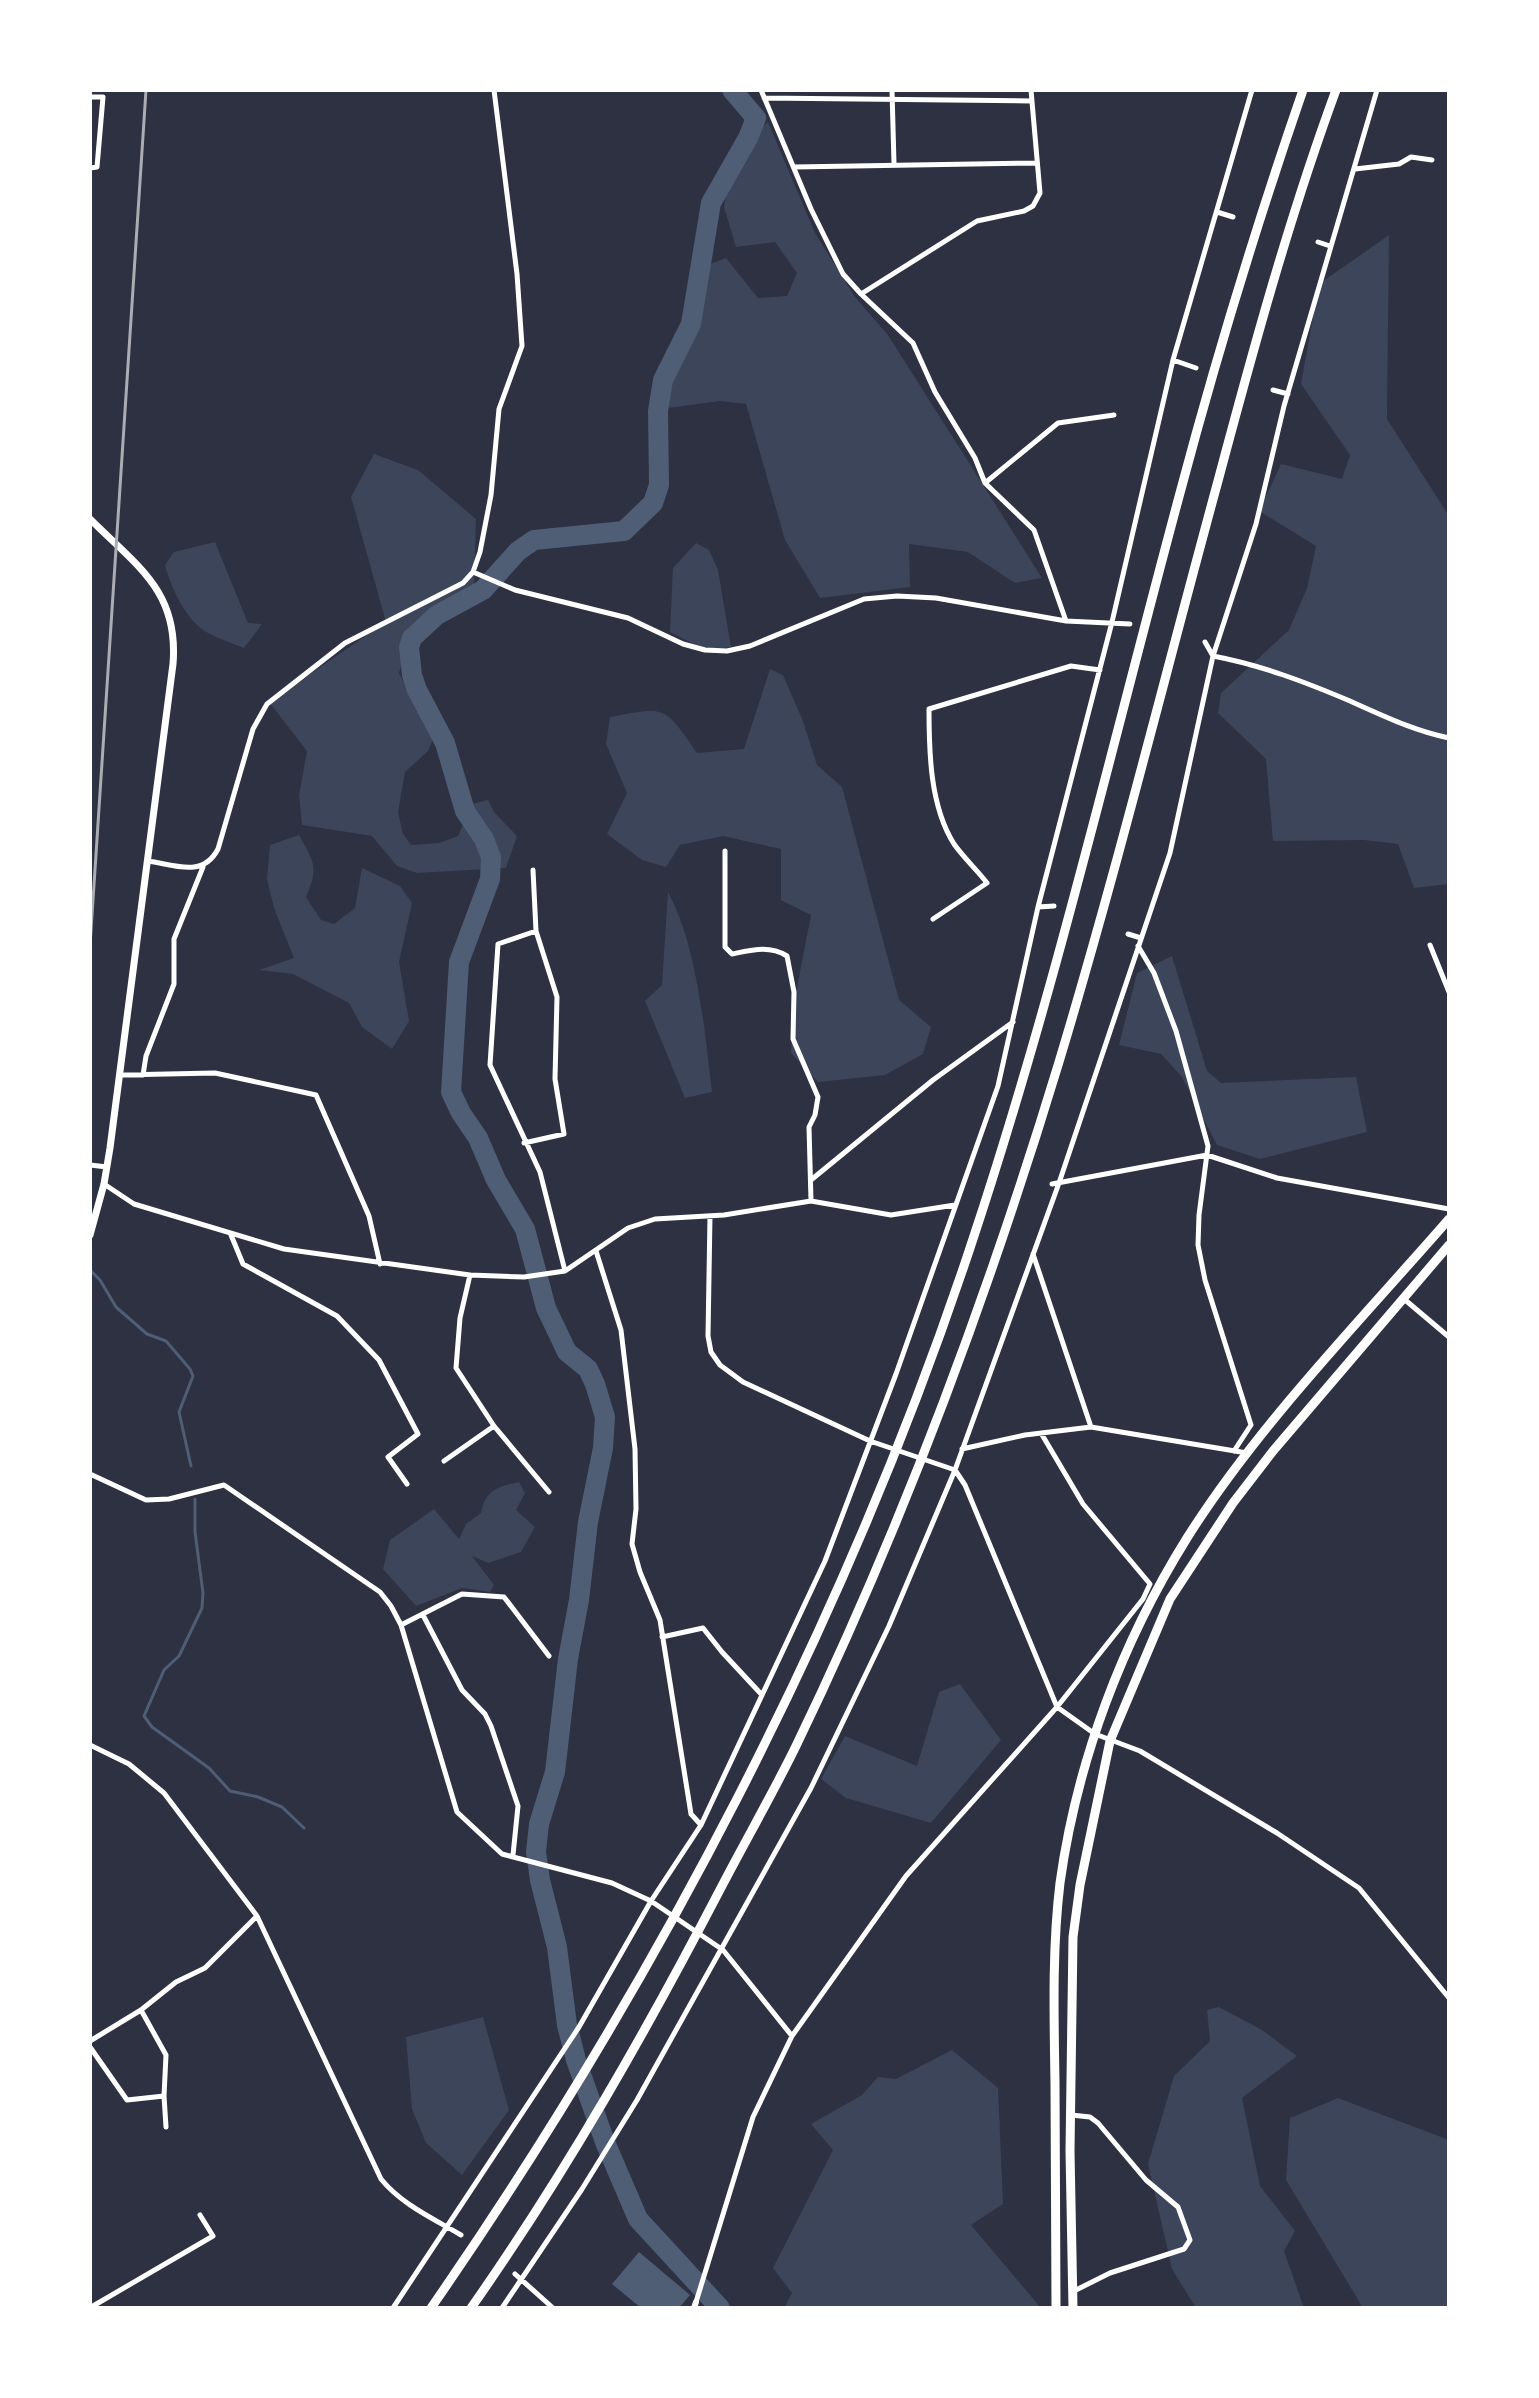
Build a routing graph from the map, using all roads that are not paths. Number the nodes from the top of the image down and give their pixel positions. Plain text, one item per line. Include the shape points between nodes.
1 (494, 90) edge
2 (761, 90) edge
3 (892, 90) edge
4 (1031, 90) edge
5 (1252, 90) edge
6 (1303, 90) edge
7 (1377, 90) edge
8 (1335, 92) edge
9 (90, 97) edge
10 (764, 98) junction
11 (893, 98) junction
12 (1032, 101) junction
13 (1432, 160) dead end
14 (1037, 163) junction
15 (894, 164) junction
16 (793, 167) junction
17 (90, 168) edge
18 (1355, 169) junction
19 (1217, 212) junction
20 (1233, 217) dead end
21 (1318, 242) dead end
22 (1330, 246) junction
23 (861, 294) junction
24 (1173, 360) junction
25 (1196, 368) dead end
26 (1273, 390) dead end
27 (1288, 394) junction
28 (1114, 415) dead end
29 (985, 483) junction
30 (90, 519) edge
31 (474, 572) junction
32 (1066, 621) junction
33 (1112, 622) junction
34 (1130, 624) dead end
35 (1205, 642) dead end
36 (1213, 656) junction
37 (1100, 670) junction
38 (1449, 738) edge
39 (725, 851) dead end
40 (148, 861) junction
41 (203, 867) junction
42 (533, 870) dead end
43 (1054, 906) dead end
44 (1038, 907) junction
45 (933, 919) dead end
46 (536, 931) junction
47 (1128, 934) dead end
48 (1141, 938) junction
49 (1430, 945) dead end
50 (1138, 946) junction
51 (1449, 992) edge
52 (1013, 1022) junction
53 (119, 1075) junction
54 (143, 1075) junction
55 (524, 1143) junction
56 (1207, 1155) junction
57 (90, 1165) edge
58 (107, 1167) junction
59 (811, 1180) junction
60 (104, 1184) junction
61 (1055, 1184) junction
62 (811, 1201) junction
63 (956, 1205) junction
64 (1449, 1209) edge
65 (710, 1216) junction
66 (1449, 1219) edge
67 (230, 1234) junction
68 (90, 1235) edge
69 (1449, 1245) edge
70 (596, 1251) junction
71 (1033, 1254) junction
72 (380, 1264) junction
73 (565, 1271) junction
74 (470, 1275) junction
75 (1403, 1298) junction
76 (1449, 1337) edge
77 (494, 1426) junction
78 (1091, 1427) junction
79 (1041, 1433) junction
80 (870, 1441) junction
81 (962, 1449) junction
82 (1234, 1451) junction
83 (1248, 1453) junction
84 (444, 1461) dead end
85 (955, 1470) junction
86 (90, 1474) edge
87 (407, 1484) dead end
88 (549, 1492) dead end
89 (423, 1615) junction
90 (401, 1625) junction
91 (662, 1637) junction
92 (549, 1656) dead end
93 (762, 1695) junction
94 (1057, 1707) junction
95 (1095, 1734) junction
96 (1110, 1741) junction
97 (90, 1745) edge
98 (701, 1825) junction
99 (513, 1855) junction
100 (651, 1901) junction
101 (257, 1916) junction
102 (723, 1950) junction
103 (1449, 1998) edge
104 (141, 2010) junction
105 (792, 2036) junction
106 (90, 2044) edge
107 (164, 2096) junction
108 (1071, 2115) junction
109 (166, 2127) dead end
110 (200, 2215) dead end
111 (447, 2226) junction
112 (461, 2235) dead end
113 (515, 2274) dead end
114 (521, 2280) junction
115 (1073, 2291) junction
116 (92, 2305) edge
117 (695, 2305) edge
118 (393, 2308) edge
119 (431, 2308) edge
120 (471, 2308) edge
121 (502, 2308) edge
122 (553, 2308) edge
123 (1056, 2308) edge
124 (1073, 2308) edge

1 - 31 street via 522,346 499,409 491,495
2 - 10 street
3 - 11 street
4 - 12 street
5 - 19 street
6 - 119 highway via 1216,362 1032,1047 972,1243 912,1408 803,1660 704,1861 592,2058
7 - 18 street
8 - 120 highway via 1263,314 1060,1058 937,1421 805,1726 680,1966 580,2143
9 - 17 street via 103,97 97,167
10 - 11 street
10 - 16 street
11 - 12 street
11 - 15 street
12 - 14 street
13 - 18 street via 1411,157 1399,164
14 - 15 street
14 - 23 street via 1040,193 1033,206 977,221
15 - 16 street
16 - 23 street via 843,274
18 - 22 street
19 - 20 street
19 - 24 street
21 - 22 street
22 - 27 street
23 - 29 street via 913,343
24 - 25 street
24 - 33 street
26 - 27 street
27 - 36 street via 1256,524
28 - 29 street via 1058,423
29 - 32 street via 1034,530
30 - 40 main road via 163,597 173,624 173,664
31 - 32 street via 515,590 628,618 705,650 750,646 864,599 897,596
31 - 41 street via 463,583 345,643 267,704 253,729 218,849
32 - 33 street
33 - 34 street
33 - 37 street
35 - 36 street
36 - 38 street via 1256,664 1410,729
36 - 48 street via 1170,853
37 - 44 street
37 - 45 street via 1071,666 929,709 938,804 953,843 987,883
39 - 59 street via 725,947 732,954 761,948 787,956 794,992 793,1039 818,1097 809,1127
40 - 41 street
40 - 53 main road
41 - 54 street via 174,939 174,984
42 - 46 street
43 - 44 street
44 - 52 street
46 - 55 street via 498,944 490,1065
46 - 55 street via 557,997 555,1079 564,1134
47 - 48 street
48 - 50 street
49 - 51 street
50 - 56 street via 1176,1031
50 - 61 street
52 - 59 street
52 - 63 street via 998,1086
53 - 54 street
53 - 58 main road
54 - 72 street via 215,1073 316,1095 369,1216
55 - 73 street via 540,1172
56 - 61 street
56 - 64 street via 1277,1178
56 - 82 street via 1198,1245 1251,1425
57 - 58 street
58 - 60 main road
59 - 62 street
60 - 67 street via 134,1204
60 - 68 main road
61 - 71 street
62 - 63 street via 891,1215
62 - 65 street
63 - 80 street
65 - 70 street via 642,1222
65 - 80 street via 708,1336 720,1365 743,1382
66 - 83 highway
67 - 72 street via 284,1249
67 - 87 street via 243,1264 337,1316 379,1360 418,1434 388,1457
69 - 75 highway
70 - 73 street
70 - 91 street via 621,1330 635,1449 632,1544
71 - 78 street
71 - 81 street
72 - 74 street
73 - 74 street via 524,1277
74 - 77 street via 456,1368
75 - 76 street
75 - 96 highway via 1273,1451 1204,1546 1170,1599
77 - 84 street
77 - 88 street
78 - 79 street
78 - 82 street
79 - 81 street
79 - 94 street via 1083,1504 1150,1584
80 - 85 street
80 - 93 street via 825,1561
81 - 85 street
82 - 83 street
83 - 95 highway via 1155,1592
85 - 94 street
85 - 102 street via 831,1748
86 - 90 street via 146,1500 224,1485 380,1592
89 - 90 street
89 - 92 street via 462,1594 504,1597
89 - 99 street via 462,1690 491,1726 518,1806
90 - 99 street via 457,1812 502,1854
91 - 93 street via 703,1628
91 - 98 street via 691,1814
93 - 98 street
94 - 95 street
94 - 105 street via 906,1876
95 - 96 street
95 - 123 highway via 1060,1883
96 - 103 street via 1140,1751 1359,1888
96 - 108 highway via 1073,1937
97 - 101 street via 129,1764 164,1793
98 - 100 street
99 - 100 street via 612,1883
100 - 102 street
100 - 111 street via 579,2027
101 - 104 street via 205,1968 176,1982
101 - 111 street via 381,2179
102 - 105 street
102 - 114 street via 616,2133
104 - 106 street
104 - 107 street via 166,2055
105 - 117 street via 753,2117
106 - 107 street via 127,2100
107 - 109 street
108 - 115 highway
108 - 115 street via 1098,2123 1146,2180 1178,2207 1190,2240 1184,2249
110 - 116 street via 213,2236
111 - 112 street
111 - 118 street
113 - 114 street
114 - 121 street
114 - 122 street
115 - 124 highway

